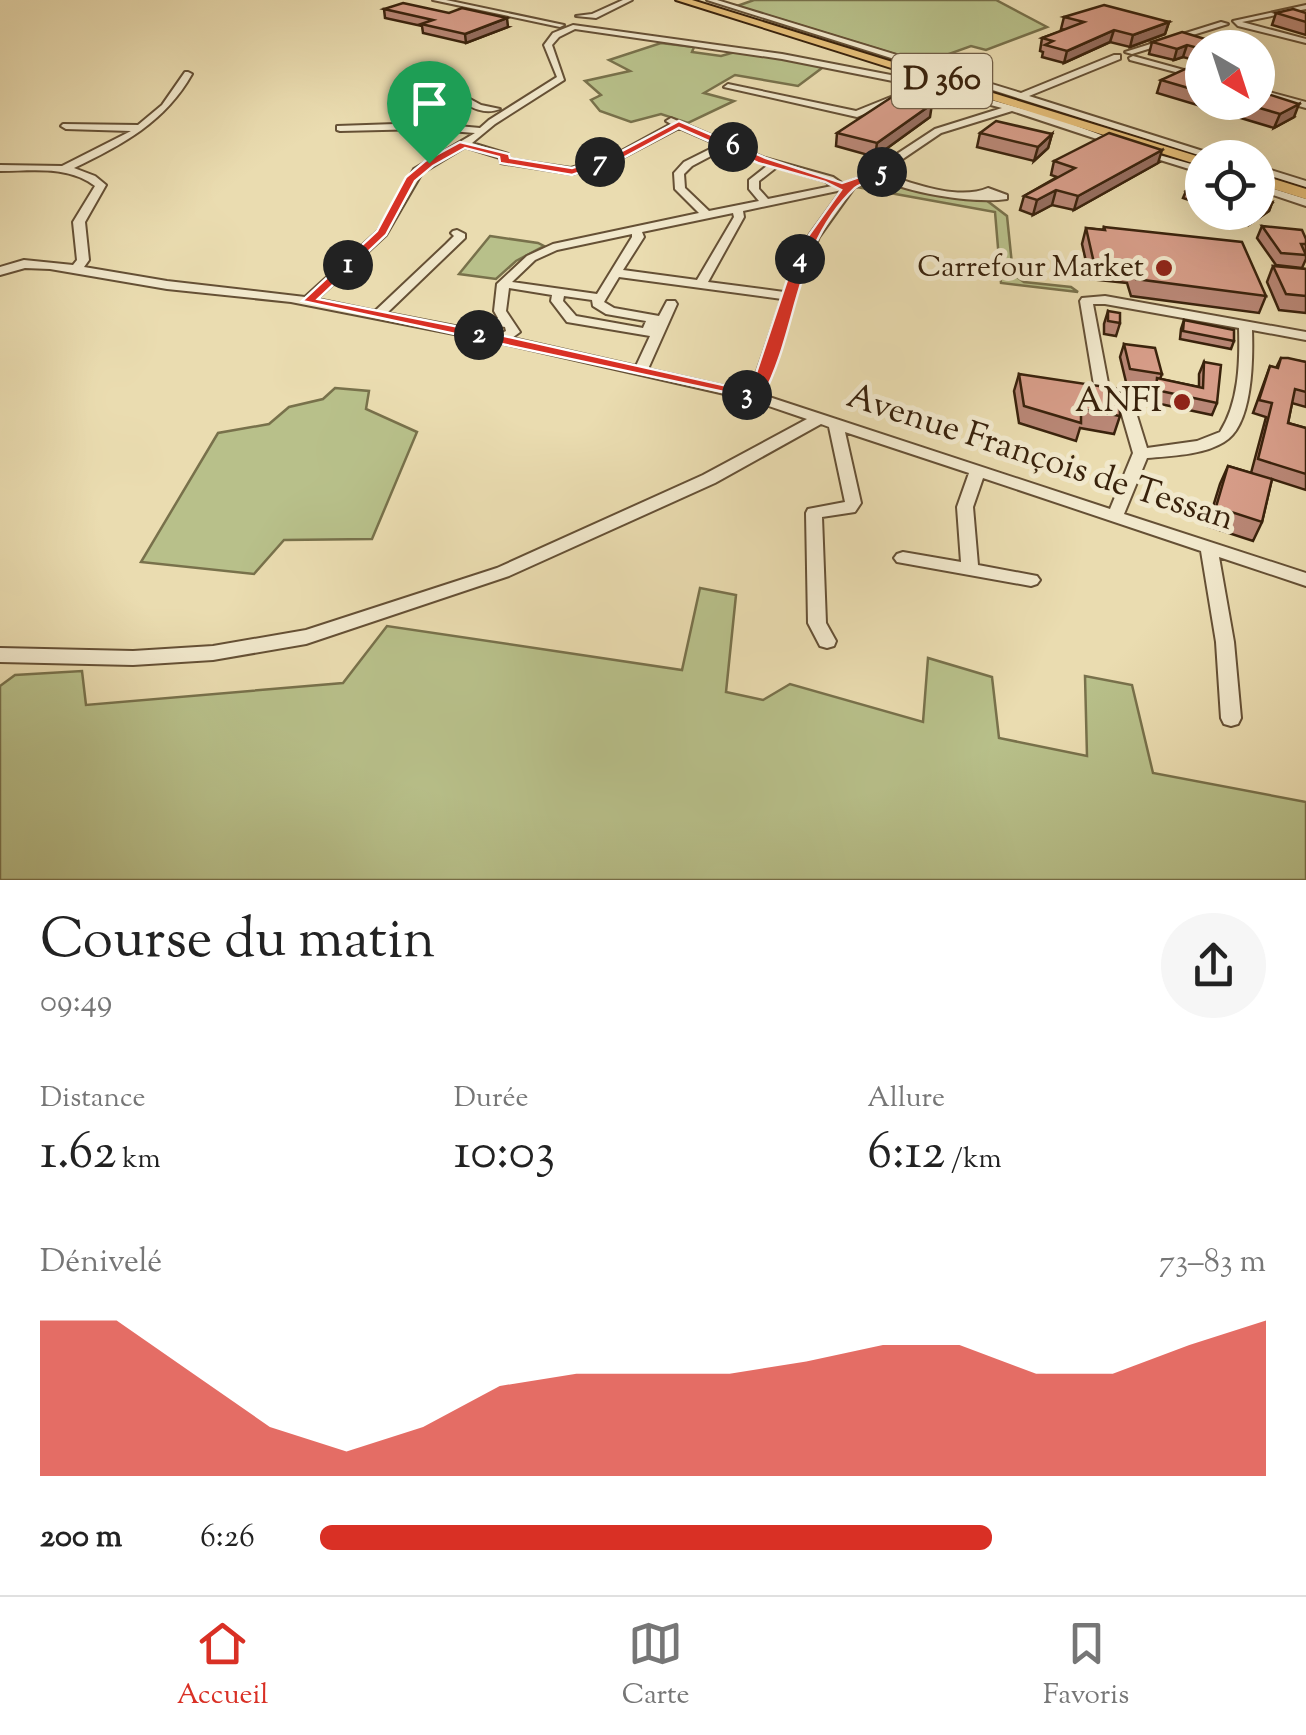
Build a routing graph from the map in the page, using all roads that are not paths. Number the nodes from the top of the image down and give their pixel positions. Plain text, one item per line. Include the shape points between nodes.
1 (436, 0) edge
2 (598, 0) edge
3 (629, 0) edge
4 (681, 0) edge
5 (690, 0) edge
6 (710, 0) edge
7 (1306, 6) edge
8 (575, 23) junction
9 (1239, 23) junction
10 (1306, 41) edge
11 (1131, 55) junction
12 (1185, 71) edge
13 (188, 74) dead end
14 (560, 78) junction
15 (573, 82) dead end
16 (928, 85) junction
17 (728, 87) dead end
18 (458, 95) dead end
19 (1029, 96) junction
20 (508, 97) dead end
21 (1275, 97) edge
22 (1306, 105) edge
23 (1012, 108) junction
24 (501, 111) junction
25 (66, 126) dead end
26 (141, 128) junction
27 (340, 128) dead end
28 (482, 131) junction
29 (464, 144) junction
30 (726, 144) junction
31 (1185, 147) edge
32 (1185, 158) edge
33 (1185, 158) edge
34 (1185, 158) edge
35 (776, 164) junction
36 (0, 168) edge
37 (62, 170) junction
38 (877, 174) junction
39 (1275, 179) edge
40 (844, 186) junction
41 (1306, 189) edge
42 (1275, 192) edge
43 (984, 196) dead end
44 (765, 202) junction
45 (1306, 202) edge
46 (736, 208) junction
47 (706, 214) junction
48 (636, 228) junction
49 (457, 233) dead end
50 (0, 271) edge
51 (75, 271) junction
52 (615, 272) junction
53 (503, 284) junction
54 (701, 284) junction
55 (558, 292) junction
56 (788, 296) junction
57 (308, 301) junction
58 (600, 303) junction
59 (671, 304) dead end
60 (378, 315) junction
61 (505, 326) junction
62 (1245, 327) junction
63 (484, 329) junction
64 (1306, 336) edge
65 (640, 372) junction
66 (756, 397) junction
67 (828, 420) junction
68 (1140, 453) junction
69 (978, 470) junction
70 (1115, 516) junction
71 (1209, 546) junction
72 (903, 558) dead end
73 (970, 570) junction
74 (1031, 580) dead end
75 (1306, 580) edge
76 (827, 641) dead end
77 (0, 655) edge
78 (1231, 718) dead end

1 - 8 street
2 - 8 street
3 - 8 street
4 - 32 highway, D 360
5 - 33 highway, D 360
6 - 19 street
7 - 9 street
8 - 14 street via 548,45
8 - 16 street
9 - 10 street
9 - 11 street
11 - 12 street
11 - 19 street
13 - 26 street via 176,99
14 - 15 street
14 - 24 street
16 - 17 street via 856,114
16 - 23 street
18 - 24 street
19 - 31 street
20 - 24 street
21 - 22 street
23 - 34 street
23 - 38 street via 938,130
24 - 28 street
25 - 26 street
26 - 37 street
27 - 28 street
28 - 29 street
29 - 30 street via 504,161 567,172 619,156 675,122
29 - 57 street via 418,171 382,233
30 - 35 street
30 - 47 street via 679,173 680,188
35 - 40 street
35 - 44 street via 754,180
36 - 37 street
37 - 51 street via 100,185 78,222 83,260
38 - 40 street
38 - 43 street via 919,190
39 - 41 highway
40 - 44 street
40 - 56 street via 849,188 802,253
42 - 45 street
44 - 46 street
46 - 47 street
46 - 54 street via 739,218
47 - 48 street
48 - 52 street via 638,237
48 - 53 street via 553,248
49 - 60 street via 437,261
50 - 51 street, Avenue François de Tessan via 24,264
51 - 57 street, Avenue François de Tessan
52 - 54 street
52 - 58 street
53 - 55 street
53 - 61 street
54 - 56 street
55 - 58 street
55 - 58 street via 562,311 586,322 647,333 654,318
56 - 66 street
57 - 60 street, Avenue François de Tessan
59 - 65 street
60 - 63 street, Avenue François de Tessan via 446,330
61 - 63 street, Avenue François de Tessan
61 - 63 street
61 - 65 street, Avenue François de Tessan via 543,350
62 - 64 street
62 - 68 street via 1246,370 1227,433
62 - 68 street via 1086,301 1101,385 1127,406
65 - 66 street, Avenue François de Tessan
66 - 67 street, Avenue François de Tessan
67 - 69 street, Avenue François de Tessan
67 - 76 street via 853,503 814,513 818,623
67 - 77 street via 503,572 306,636 213,653 133,658
68 - 70 street
69 - 70 street, Avenue François de Tessan
69 - 73 street via 965,507
70 - 71 street, Avenue François de Tessan
71 - 75 street, Avenue François de Tessan
71 - 78 street
72 - 73 street
73 - 74 street

